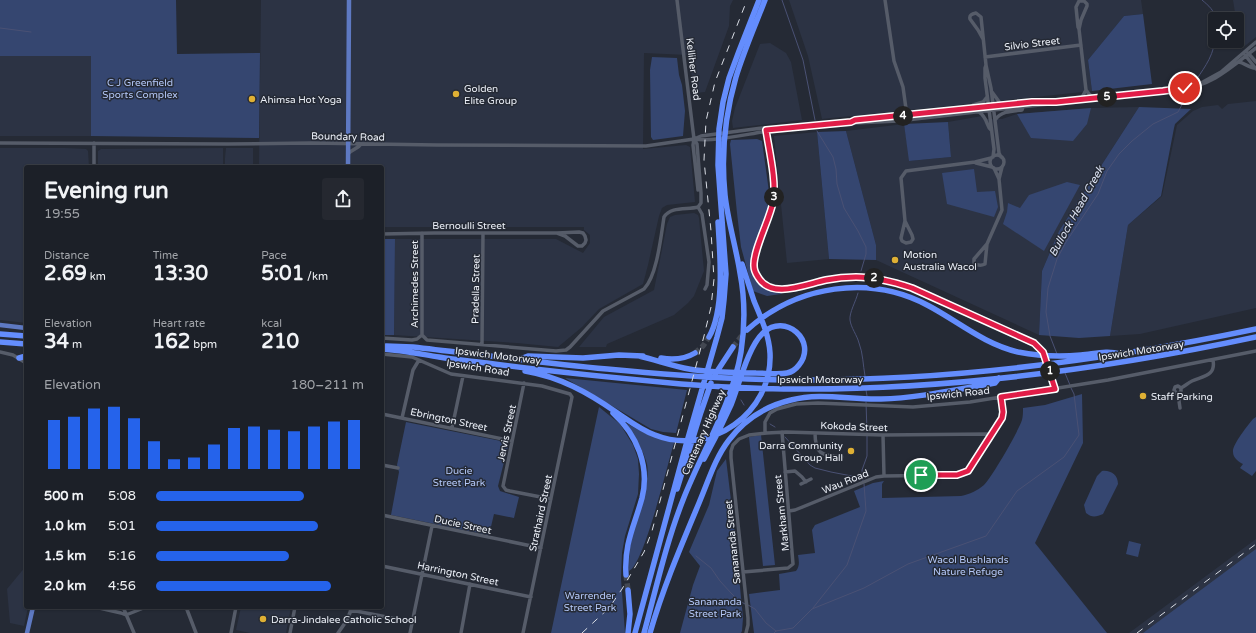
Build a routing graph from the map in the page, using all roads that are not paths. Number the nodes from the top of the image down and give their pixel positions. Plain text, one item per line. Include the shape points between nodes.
1 (349, 0) edge
2 (677, 0) edge
3 (759, 0) edge
4 (766, 0) edge
5 (886, 0) edge
6 (1079, 29) junction
7 (983, 39) junction
8 (1256, 42) edge
9 (1081, 45) junction
10 (1256, 48) edge
11 (1245, 51) junction
12 (1247, 55) junction
13 (1256, 56) edge
14 (985, 57) junction
15 (1255, 61) edge
16 (1239, 62) junction
17 (986, 65) junction
18 (1255, 69) edge
19 (1206, 81) junction
20 (1086, 90) junction
21 (992, 92) junction
22 (1163, 92) junction
23 (987, 97) junction
24 (1094, 98) junction
25 (1081, 99) junction
26 (1004, 104) junction
27 (1023, 107) junction
28 (972, 108) junction
29 (991, 108) junction
30 (979, 112) junction
31 (907, 115) junction
32 (907, 120) junction
33 (995, 120) junction
34 (851, 122) junction
35 (766, 130) junction
36 (991, 130) junction
37 (694, 139) junction
38 (0, 143) edge
39 (348, 143) junction
40 (94, 144) junction
41 (361, 144) junction
42 (348, 154) junction
43 (1002, 157) junction
44 (992, 158) junction
45 (975, 162) junction
46 (94, 165) edge
47 (348, 165) edge
48 (993, 167) junction
49 (1002, 167) junction
50 (718, 174) junction
51 (999, 179) junction
52 (698, 207) junction
53 (905, 221) junction
54 (422, 233) junction
55 (483, 233) junction
56 (557, 233) junction
57 (384, 234) edge
58 (987, 244) junction
59 (737, 255) junction
60 (705, 289) dead end
61 (0, 325) edge
62 (24, 328) edge
63 (1256, 329) edge
64 (747, 330) tunnel mouth
65 (0, 334) edge
66 (422, 335) junction
67 (24, 336) edge
68 (709, 337) tunnel mouth
69 (1256, 337) edge
70 (384, 338) edge
71 (0, 342) edge
72 (24, 344) edge
73 (384, 344) edge
74 (482, 344) junction
75 (732, 346) tunnel mouth
76 (384, 349) edge
77 (1256, 351) edge
78 (0, 352) edge
79 (695, 353) tunnel mouth
80 (384, 354) edge
81 (639, 356) junction
82 (24, 357) edge
83 (19, 358) junction
84 (1069, 359) junction
85 (419, 360) junction
86 (520, 360) junction
87 (1213, 360) junction
88 (24, 362) edge
89 (495, 364) junction
90 (463, 376) junction
91 (999, 378) junction
92 (524, 383) junction
93 (1181, 388) junction
94 (1055, 389) junction
95 (704, 392) junction
96 (733, 393) junction
97 (1178, 394) junction
98 (572, 397) joint
99 (1001, 397) junction
100 (860, 402) junction
101 (874, 402) junction
102 (605, 404) junction
103 (1180, 408) dead end
104 (384, 414) edge
105 (402, 418) junction
106 (452, 428) junction
107 (782, 432) junction
108 (766, 433) junction
109 (815, 433) junction
110 (883, 435) junction
111 (991, 435) junction
112 (712, 439) junction
113 (512, 441) junction
114 (842, 457) dead end
115 (731, 458) joint
116 (384, 465) edge
117 (398, 468) dead end
118 (785, 472) junction
119 (884, 476) junction
120 (811, 479) dead end
121 (806, 482) junction
122 (801, 484) dead end
123 (551, 499) junction
124 (789, 511) junction
125 (384, 515) edge
126 (432, 526) junction
127 (540, 548) junction
128 (384, 566) edge
129 (743, 572) junction
130 (422, 574) junction
131 (626, 575) tunnel mouth
132 (470, 584) junction
133 (628, 590) tunnel mouth
134 (531, 597) junction
135 (33, 609) edge
136 (105, 609) edge
137 (124, 609) edge
138 (141, 609) edge
139 (187, 609) edge
140 (236, 609) edge
141 (295, 609) edge
142 (351, 609) edge
143 (126, 615) junction
144 (412, 622) junction
145 (27, 633) edge
146 (134, 633) edge
147 (196, 633) edge
148 (231, 633) edge
149 (290, 633) edge
150 (338, 633) edge
151 (410, 633) edge
152 (461, 633) edge
153 (523, 633) edge
154 (628, 633) edge
155 (635, 633) edge
156 (644, 633) edge
157 (650, 633) edge
158 (746, 633) edge

1 - 39 main road
2 - 37 street, Kelliher Road
3 - 50 highway, Centenary Highway via 726,90 719,135
4 - 59 highway, Centenary Highway via 736,78 726,128 725,194
5 - 31 street via 894,61 903,87
6 - 6 street via 1076,7 1079,1 1084,1 1087,6
6 - 9 street
7 - 7 street via 970,20 973,13 981,17
7 - 14 street
8 - 11 street, Boundary Road
9 - 14 street, Silvio Street
9 - 20 street
10 - 12 street, Boundary Road
11 - 12 street
11 - 19 street, Boundary Road via 1221,72
12 - 15 street
12 - 16 street, Boundary Road
12 - 18 street
13 - 15 street
14 - 17 street
16 - 18 street
16 - 19 street, Boundary Road via 1223,74
17 - 21 street
17 - 23 street
19 - 22 street, Boundary Road
20 - 24 street
20 - 25 street
21 - 26 street via 1000,103
21 - 29 street
22 - 24 street, Boundary Road
22 - 27 street, Boundary Road
23 - 28 street
23 - 29 street
24 - 25 street, Boundary Road
25 - 26 street, Boundary Road
26 - 29 street, Boundary Road
27 - 29 street, Boundary Road
27 - 33 street via 1022,110 1004,112
28 - 29 street, Boundary Road
28 - 31 street, Boundary Road
29 - 30 street, Boundary Road
29 - 33 street
29 - 36 street
30 - 32 street, Boundary Road
30 - 36 street
31 - 32 street
31 - 34 street, Boundary Road
32 - 34 street, Boundary Road
33 - 43 street via 999,153
34 - 35 street, Boundary Road
35 - 37 street, Boundary Road via 732,137
35 - 37 street, Boundary Road via 762,128
35 - 94 street via 774,195 754,267 764,284 785,289 825,280 856,277 878,278 912,288 1038,346 1043,352
36 - 44 street via 994,149
37 - 41 street, Boundary Road via 646,146
37 - 52 street, Kelliher Road via 701,196
38 - 40 street, Boundary Road
39 - 40 street, Boundary Road
39 - 41 street, Boundary Road
39 - 42 main road
40 - 46 street
41 - 42 street
42 - 47 main road
43 - 44 street via 997,155
43 - 49 street
44 - 45 street
44 - 48 street via 990,163
45 - 48 street
45 - 53 street via 906,171 901,178
48 - 49 street
48 - 51 street
49 - 51 street
50 - 68 highway via 716,179 720,278 718,310
50 - 95 highway, Centenary Highway via 726,284 721,323
51 - 58 street via 1002,210
52 - 60 street via 702,214 709,262
52 - 74 street, Ipswich Road via 673,210 666,214 648,285 603,311 566,350
53 - 53 street via 913,239 906,243 901,238
54 - 55 street, Bernoulli Street
54 - 57 street, Bernoulli Street
54 - 66 street, Archimedes Street
55 - 56 street, Bernoulli Street
55 - 74 street, Pradella Street
56 - 56 street, Bernoulli Street via 579,232 586,236 585,244 578,246
58 - 58 street via 985,264 977,265 974,263 975,257
59 - 96 highway, Centenary Highway via 744,317
59 - 102 highway via 768,336 770,355 766,382 751,410 733,426 714,436 688,441 670,440 653,435
61 - 62 main road
63 - 84 highway, Ipswich Motorway via 1122,354 1112,352
64 - 84 highway via 772,311 805,295 836,288 867,288 887,290 913,298 988,341 1012,350
65 - 67 highway
66 - 70 street via 412,340
66 - 74 street, Ipswich Road via 427,340
69 - 91 highway, Ipswich Motorway via 1073,370
71 - 72 highway
73 - 86 highway, Ipswich Motorway
75 - 95 highway
76 - 89 highway, Ipswich Motorway
77 - 87 street, Ipswich Road
78 - 83 street
79 - 81 highway via 671,360
80 - 85 street, Ipswich Road via 408,356
81 - 86 highway via 528,356
81 - 96 highway via 696,370 783,373 794,370 803,360 805,348 796,331 789,327 776,326 763,333 755,343 744,370
82 - 83 highway
83 - 88 street
84 - 86 highway, Ipswich Motorway via 1041,366 941,375 788,380 711,378
85 - 90 street, Ipswich Road via 443,371
85 - 105 street via 413,370
87 - 93 street via 1214,367 1210,373
87 - 94 street, Ipswich Road
89 - 91 highway, Ipswich Motorway via 675,383 772,388 861,388
89 - 102 highway via 557,379
90 - 92 street, Ipswich Road
90 - 106 street
91 - 101 highway via 995,383
92 - 98 street, Ipswich Road via 551,388
92 - 113 street, Jervis Street
93 - 97 street
93 - 97 street via 1177,386 1174,389
94 - 99 street, Ipswich Road
95 - 155 highway, Centenary Highway via 671,498
96 - 112 highway, Centenary Highway
96 - 112 highway via 722,424
97 - 103 street
98 - 123 street, Strathaird Street
99 - 101 street, Ipswich Road via 920,406
99 - 111 street, Wau Road via 1002,418
100 - 101 highway
100 - 108 street via 804,403 779,409 768,419
100 - 157 highway via 819,397 792,399 761,412 738,429 712,470 670,572
102 - 131 highway via 632,435 642,456 644,470 642,497 627,543
104 - 105 street, Ebrington Street
105 - 106 street, Ebrington Street
106 - 113 street, Ebrington Street
107 - 108 street, Kokoda Street
107 - 109 street, Kokoda Street
107 - 118 street, Markham Street
108 - 115 street, Kokoda Street via 739,439 733,445
109 - 110 street, Kokoda Street
109 - 114 street via 816,445 821,452
110 - 111 street, Kokoda Street
110 - 119 street
111 - 119 street, Wau Road via 964,473
112 - 156 highway, Centenary Highway via 687,491 671,536
113 - 123 street, Jervis Street via 503,486 506,490
115 - 129 street, Sanananda Street
116 - 117 street
118 - 121 street via 794,471
118 - 124 street, Markham Street
119 - 124 street, Wau Road via 869,479
120 - 121 street
121 - 122 street
123 - 127 street, Strathaird Street
124 - 129 street, Markham Street via 793,564 783,568
125 - 126 street, Ducie Street
126 - 127 street, Ducie Street
126 - 130 street
127 - 134 street, Strathaird Street
128 - 130 street, Harrington Street
129 - 158 street, Sanananda Street via 748,625
130 - 132 street, Harrington Street
130 - 144 street
132 - 134 street, Harrington Street
132 - 152 street
133 - 154 highway
134 - 153 street, Strathaird Street
135 - 145 main road
136 - 143 street
137 - 143 street
138 - 143 street
139 - 147 street
140 - 148 street
141 - 149 street
142 - 144 street
142 - 150 street
143 - 146 street
144 - 151 street

